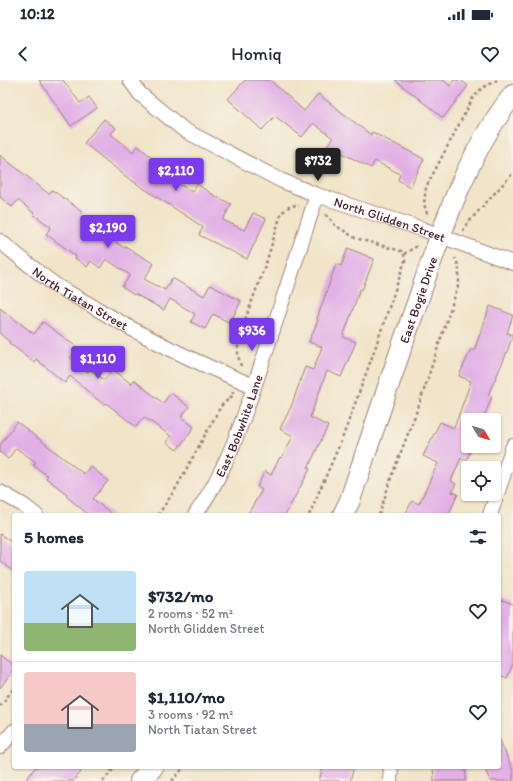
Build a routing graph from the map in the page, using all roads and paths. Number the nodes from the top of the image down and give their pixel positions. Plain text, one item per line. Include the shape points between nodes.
1 (130, 80) edge
2 (498, 80) edge
3 (513, 95) edge
4 (513, 173) edge
5 (317, 195) junction
6 (296, 205) dead end
7 (427, 214) dead end
8 (328, 216) dead end
9 (465, 226) dead end
10 (441, 236) junction
11 (0, 241) edge
12 (417, 246) dead end
13 (404, 254) junction
14 (455, 258) dead end
15 (513, 263) edge
16 (238, 356) dead end
17 (254, 386) junction
18 (225, 401) dead end
19 (513, 446) edge
20 (0, 492) edge
21 (33, 513) edge
22 (159, 513) edge
23 (196, 513) edge
24 (310, 513) edge
25 (344, 513) edge
26 (380, 513) edge
27 (491, 513) edge
28 (12, 691) edge
29 (0, 706) edge
30 (12, 733) edge
31 (0, 747) edge
32 (113, 769) edge
33 (151, 769) edge
34 (182, 769) edge
35 (391, 769) edge
36 (103, 781) edge
37 (140, 781) edge
38 (172, 781) edge
39 (390, 781) edge

1 - 5 street, North Glidden Street via 140,94 184,130 280,180
2 - 7 path via 482,88 473,98 426,186 424,204
3 - 10 street, East Bogie Drive via 484,138 468,168
4 - 9 path
5 - 10 street, North Glidden Street
5 - 17 street, East Bobwhite Lane
6 - 16 path via 281,214 268,260 241,331
8 - 13 path via 335,225 355,238 391,247
10 - 15 street, North Glidden Street
10 - 25 street, East Bogie Drive
11 - 17 street, North Tiatan Street via 57,286 117,321 189,358
12 - 13 path
13 - 24 path via 405,261 371,360 342,439
14 - 26 path via 459,268 459,283 418,408
17 - 23 street, East Bobwhite Lane via 228,457 207,499
18 - 22 path
19 - 27 street
20 - 21 street
28 - 29 path
30 - 31 street
32 - 36 path
33 - 37 street
34 - 38 path
35 - 39 street

